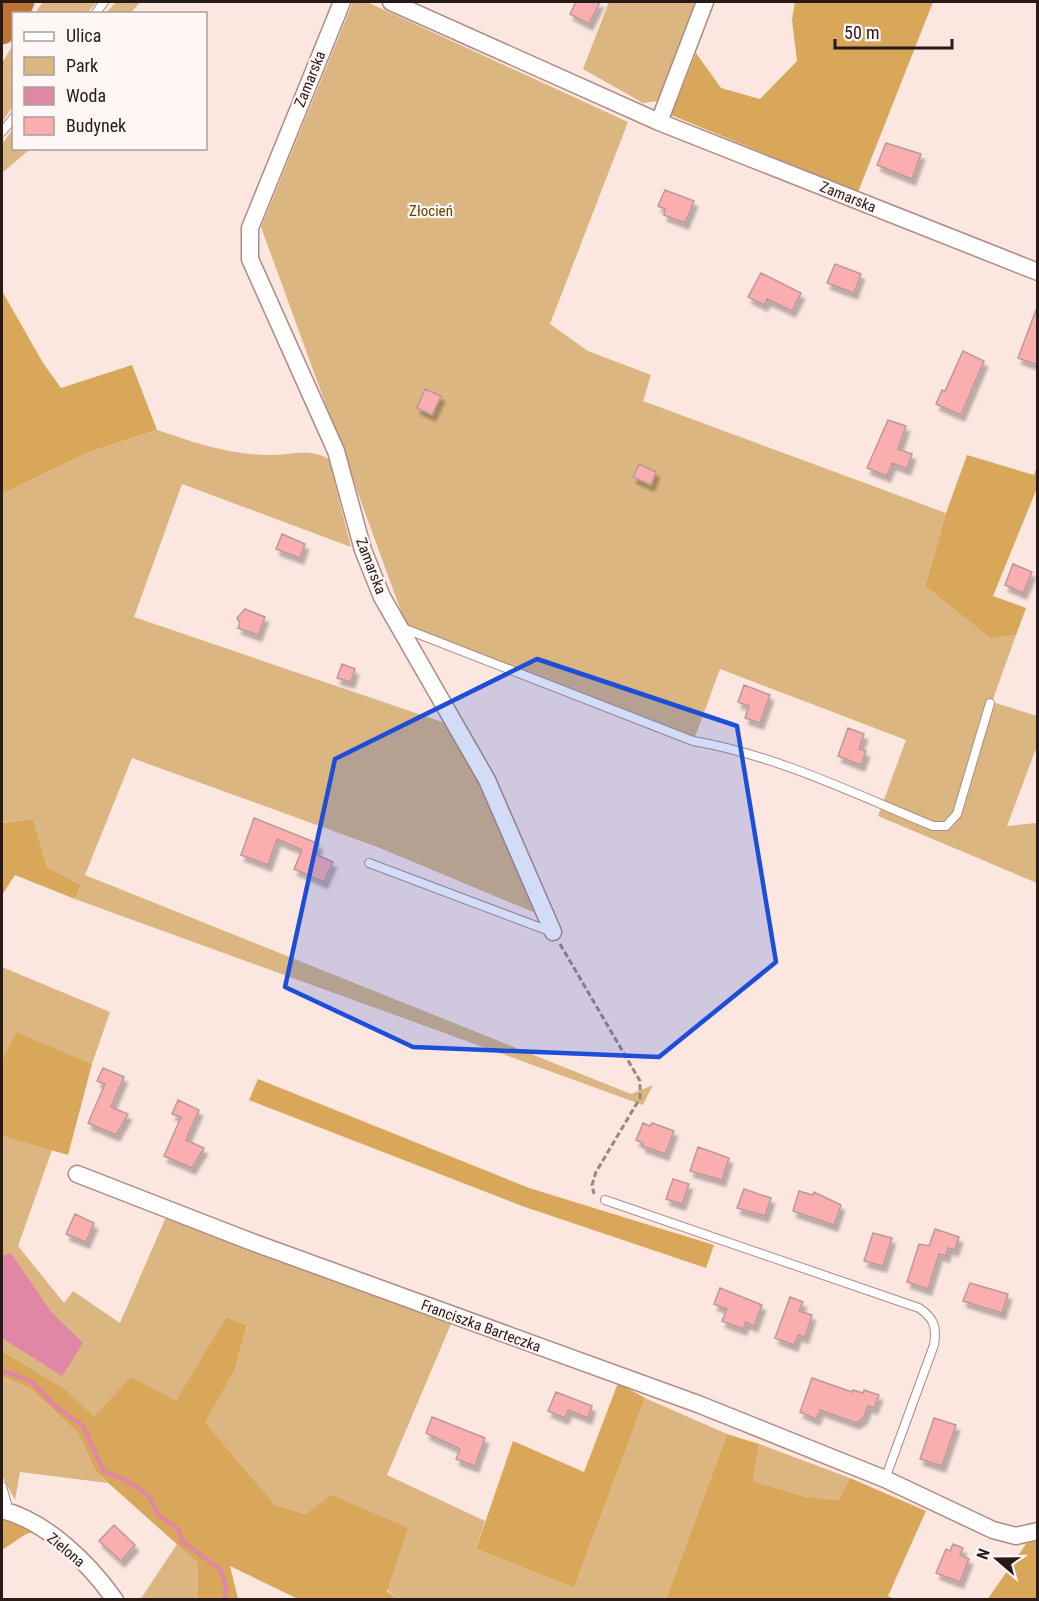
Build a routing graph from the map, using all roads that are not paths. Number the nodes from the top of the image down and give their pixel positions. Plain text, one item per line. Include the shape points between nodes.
1 (342, 2) edge
2 (391, 2) edge
3 (705, 2) edge
4 (12, 14) edge
5 (2, 29) edge
6 (12, 120) edge
7 (659, 122) junction
8 (2, 132) edge
9 (1038, 272) edge
10 (402, 627) junction
11 (990, 703) dead end
12 (369, 863) dead end
13 (553, 932) joint
14 (78, 1174) dead end
15 (605, 1200) road end
16 (885, 1479) junction
17 (2, 1486) edge
18 (5, 1511) edge
19 (1038, 1531) edge
20 (115, 1599) edge

1 - 10 street, Zamarska via 250,228 250,259 336,451 363,550 382,597
2 - 7 street, Zamarska
3 - 7 street
4 - 5 highway
6 - 8 lane
7 - 9 street, Zamarska
10 - 11 lane via 693,741 727,747 799,771 933,826 946,826 957,814
10 - 13 street, Zamarska via 486,780
12 - 13 lane
14 - 16 street, Franciszka Barteczka via 252,1242 688,1400
15 - 16 lane via 930,1315 936,1329 934,1344
16 - 19 street, Franciszka Barteczka via 993,1530 1016,1536
17 - 18 lane, Zielona
18 - 20 street, Zielona via 29,1521 68,1549

